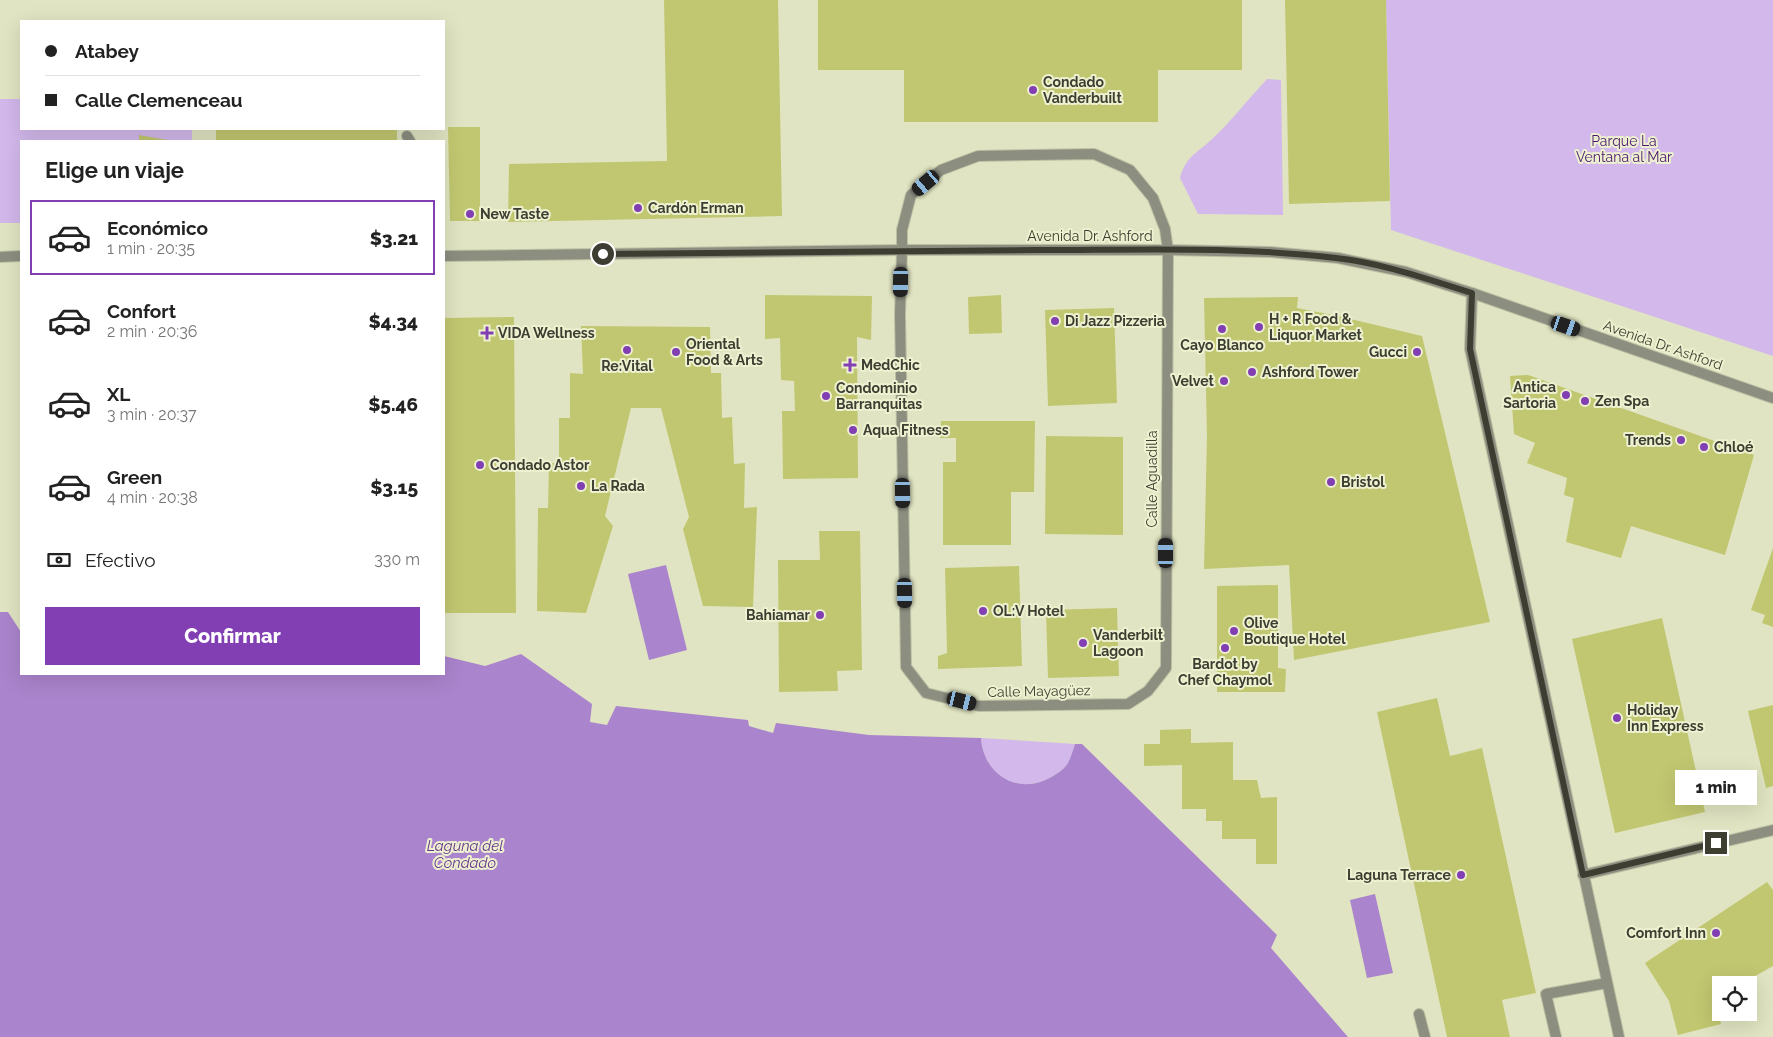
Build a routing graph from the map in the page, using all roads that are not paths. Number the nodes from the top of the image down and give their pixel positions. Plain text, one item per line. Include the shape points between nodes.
1 (902, 250) junction
2 (1168, 250) junction
3 (20, 256) edge
4 (445, 256) edge
5 (0, 257) edge
6 (1472, 293) junction
7 (1773, 398) edge
8 (1111, 704) joint
9 (1773, 830) edge
10 (1583, 875) junction
11 (1607, 982) junction
12 (1419, 1014) dead end
13 (1425, 1037) edge
14 (1556, 1037) edge
15 (1619, 1037) edge

1 - 2 street, Avenida Dr. Ashford
1 - 2 street, Calle Aguadilla via 902,230 911,195 941,170 978,156 1094,154 1130,170 1153,198 1165,229
1 - 4 street, Avenida Dr. Ashford
1 - 8 street, Calle Mayagüez via 900,314 906,667 926,693 979,706
2 - 6 street, Avenida Dr. Ashford via 1270,252 1338,258 1406,272
2 - 8 street, Calle Aguadilla via 1166,668 1148,691 1128,704
3 - 5 street
6 - 7 street, Avenida Dr. Ashford
6 - 10 street via 1470,349
9 - 10 street
10 - 11 street
11 - 14 street via 1546,994
11 - 15 street
12 - 13 street

